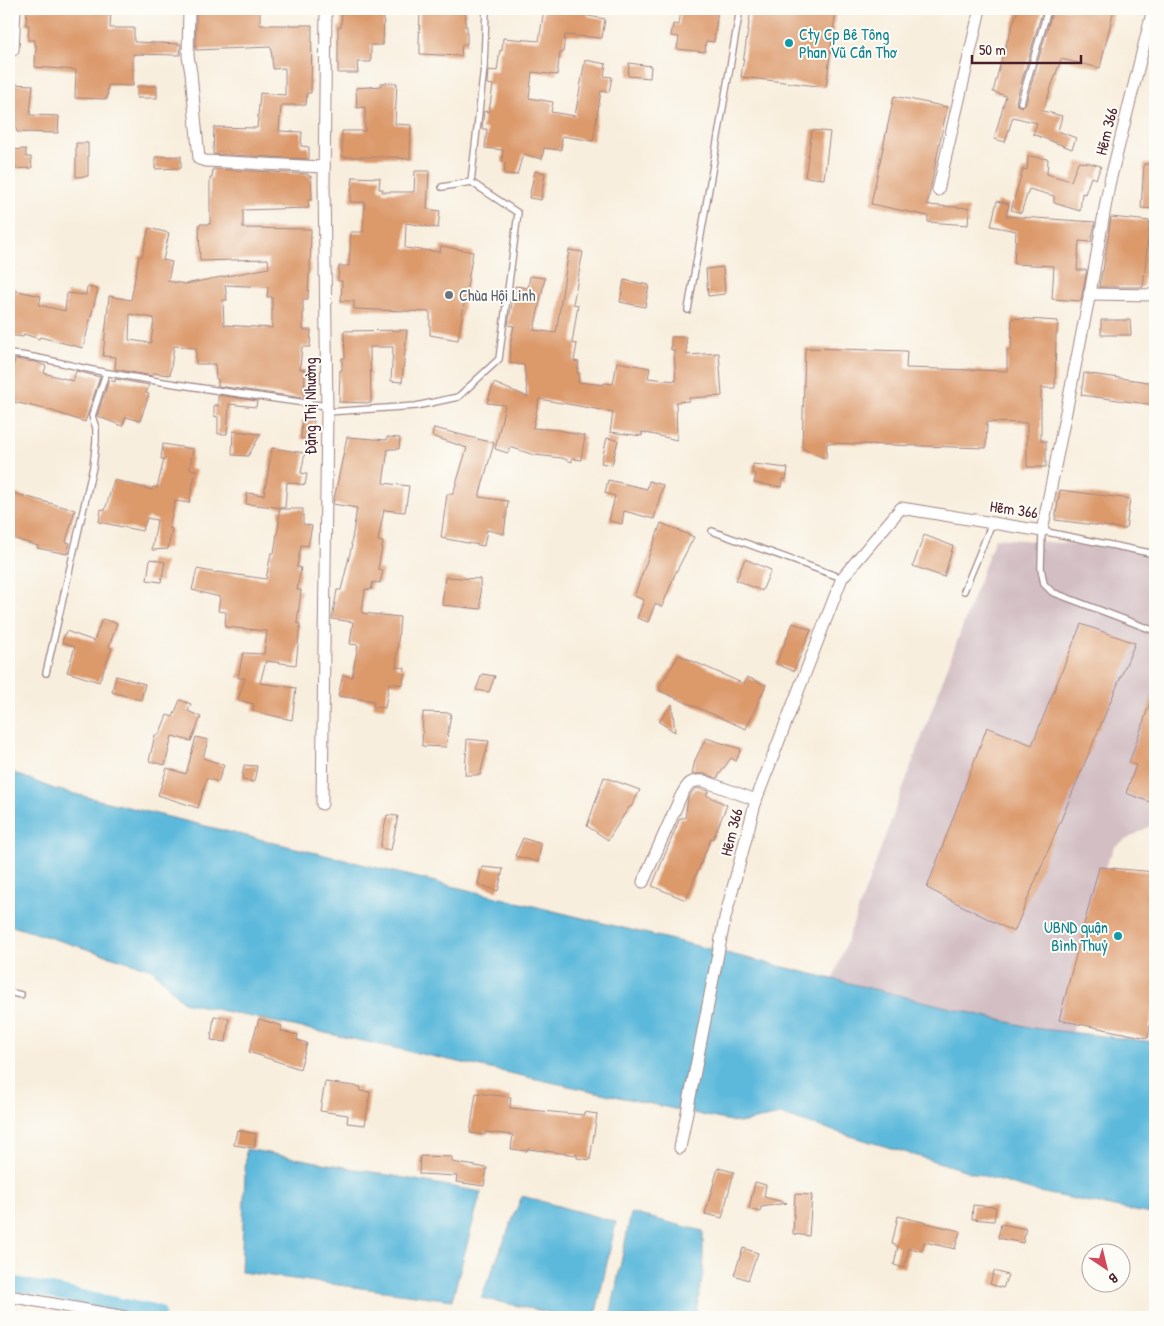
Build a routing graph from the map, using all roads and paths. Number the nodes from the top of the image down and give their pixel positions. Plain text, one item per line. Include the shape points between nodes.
1 (15, 9) edge
2 (189, 9) edge
3 (326, 9) edge
4 (486, 9) edge
5 (740, 9) edge
6 (980, 9) edge
7 (1048, 9) edge
8 (1153, 9) edge
9 (13, 50) dead end
10 (1021, 102) dead end
11 (324, 166) junction
12 (471, 182) junction
13 (442, 187) dead end
14 (938, 190) dead end
15 (1089, 294) junction
16 (1155, 295) edge
17 (688, 310) dead end
18 (9, 354) edge
19 (106, 373) junction
20 (327, 409) junction
21 (992, 523) junction
22 (712, 531) dead end
23 (1042, 531) junction
24 (1155, 554) edge
25 (842, 578) junction
26 (964, 591) dead end
27 (1155, 631) edge
28 (46, 673) dead end
29 (756, 800) junction
30 (322, 804) dead end
31 (644, 882) dead end
32 (9, 992) edge
33 (21, 995) dead end
34 (680, 1148) dead end
35 (9, 1296) edge
36 (125, 1317) edge

1 - 9 street
2 - 11 street via 188,56 199,159
3 - 11 street, Đặng Thị Nhường
4 - 12 lane via 484,67
5 - 17 lane
6 - 14 street
7 - 10 lane
8 - 15 street, Hẽm 366 via 1109,185
11 - 20 street, Đặng Thị Nhường
12 - 13 lane
12 - 20 lane via 518,213 499,359 458,397 416,406
15 - 16 street
15 - 23 street, Hẽm 366
18 - 19 lane
19 - 20 lane
19 - 28 lane via 92,416 96,428 93,467
20 - 30 street, Đặng Thị Nhường
21 - 23 street, Hẽm 366
21 - 25 street, Hẽm 366 via 901,508
21 - 26 lane
22 - 25 lane
23 - 24 lane
23 - 27 lane via 1042,576 1044,584 1052,592
25 - 29 street, Hẽm 366
29 - 31 street via 704,781 687,784
29 - 34 street, Hẽm 366 via 725,918
32 - 33 lane
35 - 36 street

